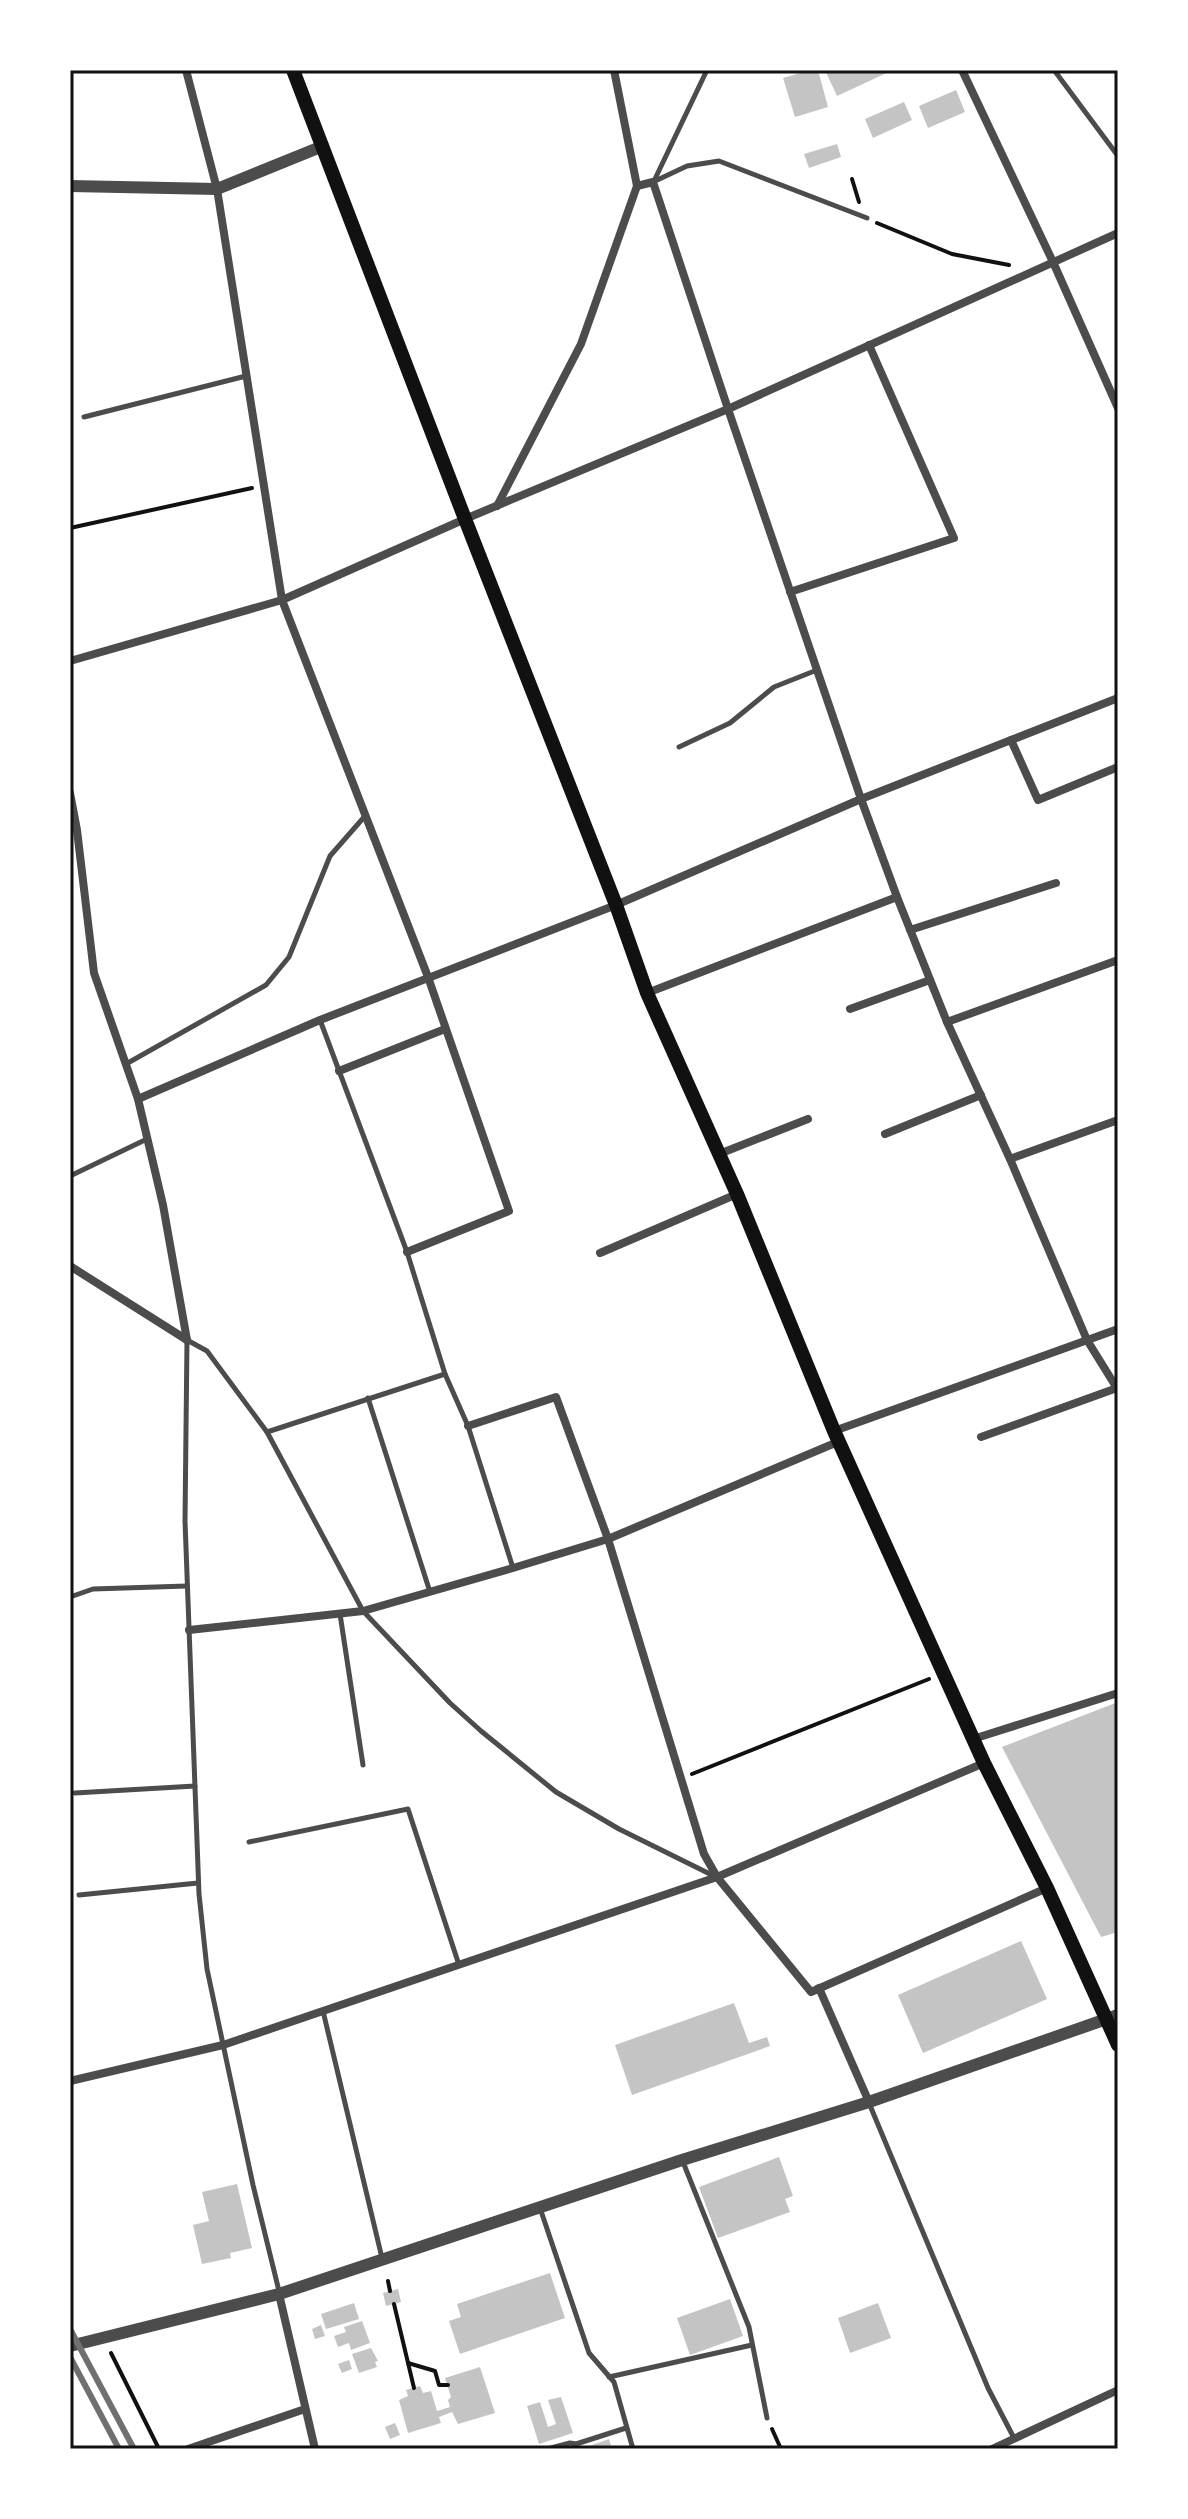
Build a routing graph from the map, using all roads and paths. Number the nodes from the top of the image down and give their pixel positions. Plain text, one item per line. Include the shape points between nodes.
1 (186, 70) edge
2 (293, 70) edge
3 (614, 70) edge
4 (707, 70) edge
5 (962, 70) edge
6 (1054, 70) edge
7 (323, 146) junction
8 (1118, 156) edge
9 (852, 179) dead end
10 (653, 182) junction
11 (70, 186) edge
12 (637, 186) junction
13 (217, 189) junction
14 (867, 218) junction
15 (1118, 233) edge
16 (1053, 262) junction
17 (1034, 271) junction
18 (869, 345) junction
19 (247, 376) junction
20 (1118, 408) edge
21 (728, 409) junction
22 (84, 417) dead end
23 (266, 485) junction
24 (497, 506) junction
25 (465, 519) junction
26 (70, 528) edge
27 (790, 592) junction
28 (282, 600) junction
29 (70, 661) edge
30 (817, 670) junction
31 (1118, 698) edge
32 (1011, 740) junction
33 (679, 747) dead end
34 (1118, 767) edge
35 (70, 793) edge
36 (861, 799) junction
37 (366, 815) junction
38 (1056, 883) dead end
39 (897, 897) junction
40 (616, 905) junction
41 (910, 930) junction
42 (1118, 960) edge
43 (428, 977) junction
44 (930, 980) junction
45 (647, 993) junction
46 (850, 1009) dead end
47 (320, 1020) junction
48 (947, 1022) junction
49 (445, 1029) junction
50 (126, 1064) junction
51 (339, 1071) junction
52 (981, 1095) junction
53 (138, 1099) junction
54 (808, 1119) dead end
55 (1118, 1120) edge
56 (885, 1134) dead end
57 (148, 1138) junction
58 (719, 1154) junction
59 (1010, 1159) junction
60 (70, 1176) edge
61 (737, 1194) junction
62 (407, 1252) junction
63 (600, 1253) dead end
64 (70, 1266) edge
65 (1118, 1329) edge
66 (187, 1340) junction
67 (1087, 1340) junction
68 (445, 1374) junction
69 (1117, 1389) edge
70 (368, 1398) junction
71 (468, 1426) junction
72 (267, 1432) junction
73 (837, 1436) junction
74 (981, 1437) dead end
75 (608, 1539) junction
76 (513, 1568) junction
77 (187, 1586) junction
78 (430, 1592) junction
79 (70, 1597) edge
80 (363, 1611) junction
81 (340, 1614) junction
82 (189, 1630) junction
83 (943, 1673) junction
84 (1118, 1693) edge
85 (973, 1739) junction
86 (984, 1763) junction
87 (363, 1765) dead end
88 (682, 1778) junction
89 (195, 1786) junction
90 (75, 1793) dead end
91 (249, 1842) dead end
92 (717, 1877) junction
93 (198, 1883) junction
94 (1047, 1888) junction
95 (79, 1895) dead end
96 (459, 1965) junction
97 (819, 1988) junction
98 (323, 2011) junction
99 (1112, 2017) edge
100 (223, 2045) junction
101 (1118, 2045) edge
102 (70, 2081) edge
103 (869, 2102) junction
104 (682, 2160) junction
105 (540, 2207) junction
106 (382, 2259) junction
107 (388, 2281) dead end
108 (390, 2291) dead end
109 (279, 2294) junction
110 (394, 2304) dead end
111 (103, 2336) junction
112 (752, 2345) junction
113 (70, 2346) edge
114 (408, 2363) junction
115 (609, 2377) junction
116 (448, 2385) dead end
117 (414, 2388) dead end
118 (1118, 2390) edge
119 (305, 2409) junction
120 (767, 2418) joint
121 (626, 2428) junction
122 (1012, 2442) edge
123 (159, 2449) edge
124 (188, 2449) edge
125 (315, 2449) edge
126 (547, 2449) edge
127 (633, 2449) edge
128 (781, 2449) edge
129 (992, 2449) edge

1 - 13 street
2 - 7 main road
3 - 12 street
4 - 10 lane
5 - 16 street
6 - 8 lane
7 - 13 street
7 - 25 main road
9 - 14 path
10 - 12 street
10 - 14 lane via 687,166 719,161
10 - 21 street
11 - 13 street
12 - 24 street via 581,344
13 - 19 street
14 - 17 path via 952,254
15 - 16 street
16 - 17 street
16 - 20 street
17 - 18 street
18 - 21 street
18 - 27 street via 954,538
19 - 22 lane
19 - 23 street
21 - 24 street
21 - 27 street
23 - 26 path
23 - 28 street
24 - 25 street
25 - 28 street
25 - 40 main road
27 - 30 street
28 - 29 street
28 - 37 street
30 - 33 lane via 774,687 730,723
30 - 36 street
31 - 32 street
32 - 34 street via 1038,800
32 - 36 street
35 - 50 street via 94,973
36 - 39 street
36 - 40 street
37 - 43 street
37 - 50 lane via 330,856 289,957 266,985
38 - 41 street
39 - 41 street
39 - 45 street
40 - 43 street
40 - 45 main road
41 - 44 street
42 - 48 street
43 - 47 street
43 - 49 street
44 - 46 street
44 - 48 street
45 - 58 main road
47 - 51 lane
47 - 53 street
48 - 52 street
49 - 51 street
49 - 62 street via 509,1211
50 - 53 street
51 - 62 lane
52 - 56 street
52 - 59 street
53 - 57 street
54 - 58 street
55 - 59 street
57 - 60 lane
57 - 66 street
58 - 61 main road
59 - 67 street
61 - 63 street
61 - 73 main road
62 - 68 lane
64 - 66 street
65 - 67 street
66 - 72 lane via 207,1351
66 - 77 lane
67 - 69 street
67 - 73 street
68 - 70 lane
68 - 71 lane
69 - 74 street
70 - 72 lane
70 - 78 lane
71 - 75 street via 556,1397
71 - 76 lane
72 - 80 lane
73 - 75 street
73 - 83 main road
75 - 76 street
75 - 88 street
76 - 78 street
77 - 79 lane via 93,1589
77 - 82 lane
78 - 80 street
80 - 81 street
80 - 92 lane via 470,1722 556,1792
81 - 82 street
81 - 87 lane
82 - 89 lane
83 - 85 main road
83 - 88 path
84 - 85 street
85 - 86 main road
86 - 92 street
86 - 94 main road
88 - 92 street via 704,1854
89 - 90 lane
89 - 93 lane
91 - 96 lane via 408,1809
92 - 96 street
92 - 97 street via 811,1992
93 - 95 lane
93 - 100 lane via 207,1969
94 - 97 street
94 - 99 main road
96 - 98 street
97 - 103 street
98 - 100 street
98 - 106 lane
99 - 101 main road
99 - 103 street
100 - 102 street
100 - 109 lane
103 - 104 street
103 - 122 lane
104 - 105 street
104 - 112 lane
105 - 106 street
105 - 115 lane via 589,2353
106 - 109 street
107 - 108 path
109 - 111 street
109 - 119 street
110 - 114 path
111 - 113 street
111 - 123 path
112 - 115 lane
112 - 120 lane
114 - 116 path via 435,2371 439,2385
114 - 117 path
115 - 121 lane
118 - 122 street
119 - 124 street
119 - 125 street
120 - 128 path
121 - 126 lane
121 - 127 lane
122 - 129 street

